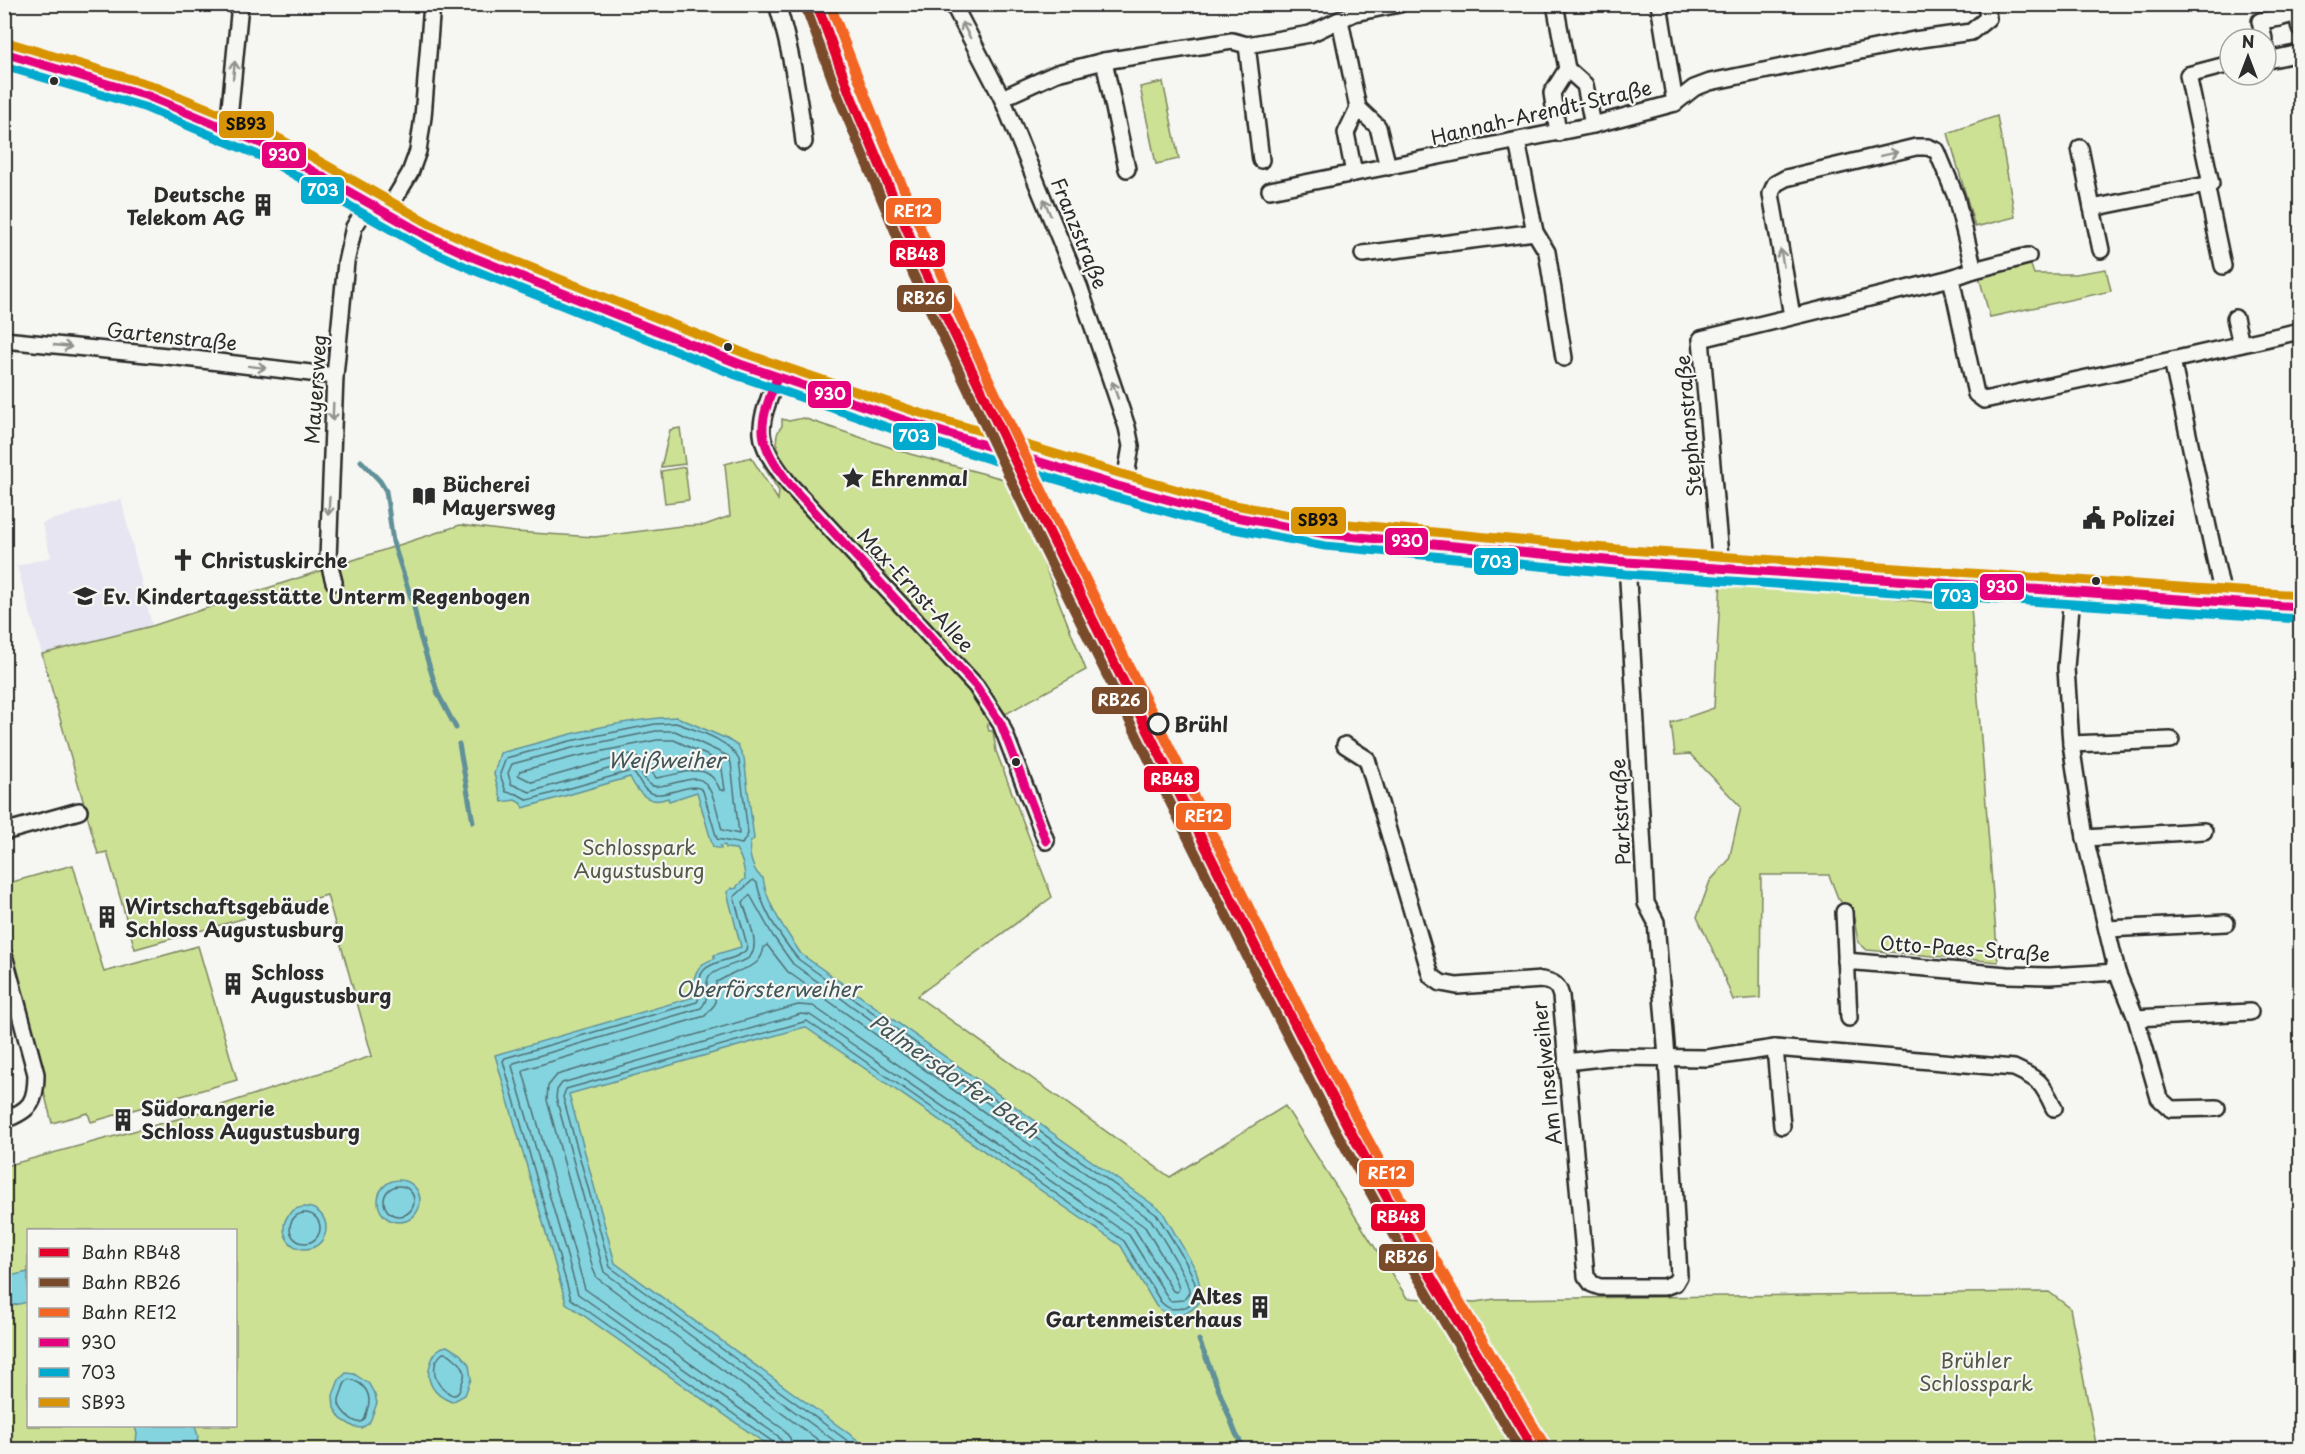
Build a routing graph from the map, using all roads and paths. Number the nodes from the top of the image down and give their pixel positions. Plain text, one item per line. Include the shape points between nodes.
1 (240, 4) edge
2 (432, 4) edge
3 (777, 4) edge
4 (953, 4) edge
5 (1400, 4) edge
6 (1555, 4) edge
7 (1659, 4) edge
8 (1987, 11) edge
9 (2277, 11) edge
10 (1340, 20) junction
11 (2261, 27) edge
12 (2301, 29) edge
13 (1247, 45) junction
14 (4, 53) edge
15 (2301, 53) edge
16 (2278, 58) edge
17 (1104, 61) junction
18 (2218, 67) edge
19 (1567, 69) junction
20 (1002, 98) junction
21 (1675, 103) junction
22 (1358, 108) junction
23 (1593, 125) junction
24 (228, 129) junction
25 (1558, 133) junction
26 (1518, 141) junction
27 (804, 142) dead end
28 (2080, 148) dead end
29 (1262, 160) dead end
30 (1388, 167) junction
31 (1127, 169) dead end
32 (1354, 173) junction
33 (2206, 185) junction
34 (1270, 190) dead end
35 (378, 208) junction
36 (2092, 208) junction
37 (1535, 232) junction
38 (2101, 250) dead end
39 (1363, 254) dead end
40 (2028, 256) dead end
41 (2223, 266) dead end
42 (1974, 270) junction
43 (1951, 278) junction
44 (1792, 316) junction
45 (2235, 318) dead end
46 (2301, 331) edge
47 (4, 340) edge
48 (2241, 344) junction
49 (1564, 358) dead end
50 (2172, 360) junction
51 (335, 376) junction
52 (777, 378) junction
53 (1124, 488) junction
54 (1626, 562) junction
55 (1721, 568) junction
56 (334, 582) dead end
57 (2074, 592) junction
58 (2224, 601) junction
59 (2301, 607) edge
60 (2171, 740) dead end
61 (2071, 744) junction
62 (1345, 745) dead end
63 (80, 811) dead end
64 (2204, 831) dead end
65 (4, 832) edge
66 (2085, 838) junction
67 (1046, 841) dead end
68 (1844, 912) dead end
69 (2226, 923) dead end
70 (2107, 928) junction
71 (4, 955) edge
72 (1846, 961) junction
73 (2117, 972) junction
74 (2250, 1012) dead end
75 (1849, 1018) dead end
76 (2136, 1018) junction
77 (1775, 1048) junction
78 (1667, 1057) junction
79 (1566, 1062) junction
80 (2054, 1108) dead end
81 (2217, 1108) dead end
82 (4, 1120) edge
83 (1782, 1126) dead end
84 (1629, 1287) joint

24 -> 1 street
2 - 35 street, Mayersweg via 418,151 410,172
3 - 27 street via 789,43
20 -> 4 street, Franzstraße
5 - 10 street via 1354,13
6 - 19 street
7 - 21 street
8 - 21 street, Hannah-Arendt-Straße via 1971,32 1710,82 1694,88
9 - 11 street via 2260,21
9 - 12 street via 2297,14
10 - 13 street via 1310,34
10 - 22 street
13 - 17 street via 1232,41
13 - 29 street
14 - 24 main road via 148,96
15 - 16 street
17 - 20 street via 1057,73
17 - 31 street
18 - 33 street via 2187,75 2211,184
19 - 23 street via 1585,86
19 - 25 street via 1552,93
53 -> 20 street, Franzstraße via 1131,446 1127,427 1079,286
21 - 23 street, Hannah-Arendt-Straße
22 - 30 street via 1378,127
22 - 32 street via 1346,133
23 - 25 street, Hannah-Arendt-Straße
24 - 35 main road via 270,147
25 - 26 street, Hannah-Arendt-Straße
26 - 30 street, Hannah-Arendt-Straße
26 - 37 street
28 - 36 street
30 - 32 street, Hannah-Arendt-Straße
32 - 34 street, Hannah-Arendt-Straße
33 - 36 street
33 - 41 street
35 - 51 street, Mayersweg via 354,227 346,262
35 - 52 main road via 475,258
36 - 38 street
37 - 39 street
37 - 49 street via 1547,252
40 - 42 street, Stephanstraße
42 - 43 street, Stephanstraße
44 -> 42 street via 1771,195 1775,184 1786,178 1916,147 1937,151 1956,197
43 - 44 street, Stephanstraße
43 - 50 street via 1980,399
44 - 55 street, Stephanstraße via 1701,339
45 - 48 street
46 - 48 street
47 -> 51 street, Gartenstraße
48 - 50 street
50 - 58 street
51 -> 56 street, Mayersweg via 328,559
52 - 53 main road
52 - 67 street, Max-Ernst-Allee via 764,412 763,446 769,457 789,484 976,686 1001,724
53 - 54 main road via 1222,515 1293,529
54 - 55 main road
54 - 78 street, Parkstraße via 1646,903 1656,922
55 - 57 main road
57 - 58 main road
57 - 61 street via 2066,668
58 - 59 main road
60 - 61 street
61 - 66 street
62 - 79 street, Am Inselweiher via 1367,759 1431,976 1457,986 1542,980 1558,986
63 - 65 street
64 - 66 street
66 - 70 street
68 - 72 street
69 - 70 street
70 - 73 street
71 - 82 street via 32,1054 36,1091 28,1108
72 - 73 street, Otto-Paes-Straße via 2007,975
72 - 75 street
73 - 76 street
74 - 76 street
76 - 81 street via 2159,1098 2171,1109
77 - 78 street via 1707,1058
77 - 80 street via 2014,1068 2038,1079
77 - 83 street
78 - 79 street
78 - 84 street, Parkstraße via 1679,1276 1675,1283 1664,1287
79 - 84 street, Am Inselweiher via 1586,1276 1600,1287

